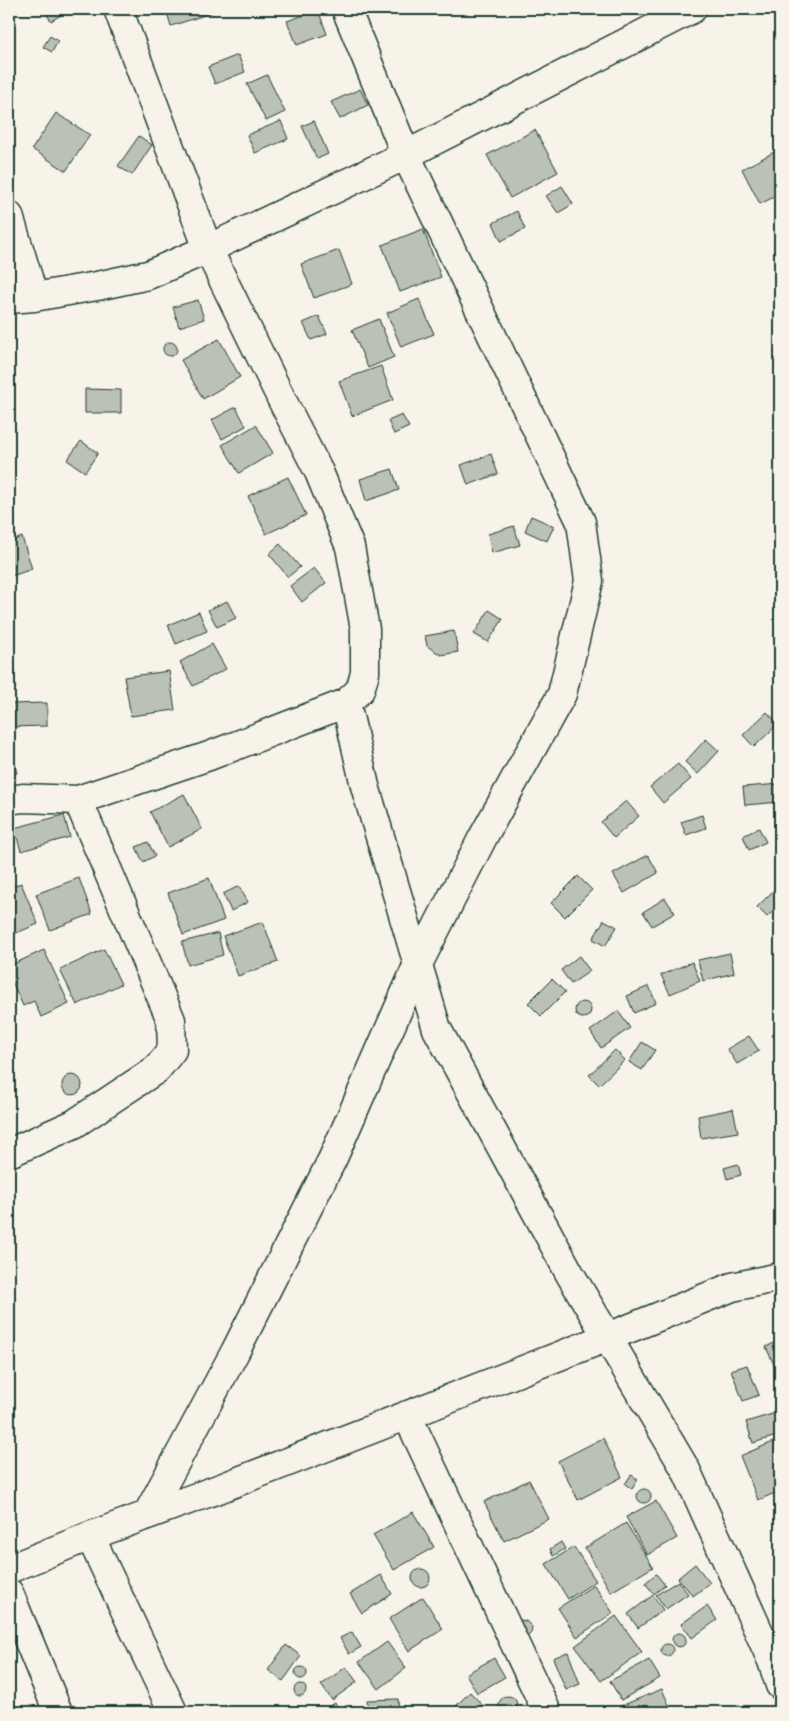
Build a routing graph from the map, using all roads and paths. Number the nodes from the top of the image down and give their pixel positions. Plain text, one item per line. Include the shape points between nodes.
1 (118, 9) edge
2 (346, 9) edge
3 (692, 9) edge
4 (406, 155) junction
5 (9, 216) edge
6 (208, 249) junction
7 (22, 298) edge
8 (346, 702) junction
9 (9, 800) edge
10 (78, 800) junction
11 (418, 964) junction
12 (9, 1153) edge
13 (780, 1277) edge
14 (608, 1337) junction
15 (407, 1415) junction
16 (147, 1515) junction
17 (90, 1536) junction
18 (9, 1569) edge
19 (9, 1593) edge
20 (780, 1685) edge
21 (58, 1712) edge
22 (172, 1712) edge
23 (547, 1712) edge

1 - 6 street
2 - 4 street
3 - 4 street
4 - 6 street
4 - 11 street via 581,522 589,581 562,694
5 - 7 street
6 - 7 street via 148,275
6 - 8 street via 319,472 350,547 365,628 365,673 360,690
8 - 10 street via 209,756
8 - 11 street via 365,786
9 - 10 street
10 - 12 street via 171,1020 172,1050 157,1069 74,1124
11 - 14 street via 437,1029 570,1274
11 - 16 street via 333,1158 235,1352
13 - 14 street via 732,1287
14 - 15 street
14 - 20 street via 686,1470 772,1660
15 - 16 street
15 - 23 street
16 - 17 street
17 - 18 street
17 - 22 street
19 - 21 street

